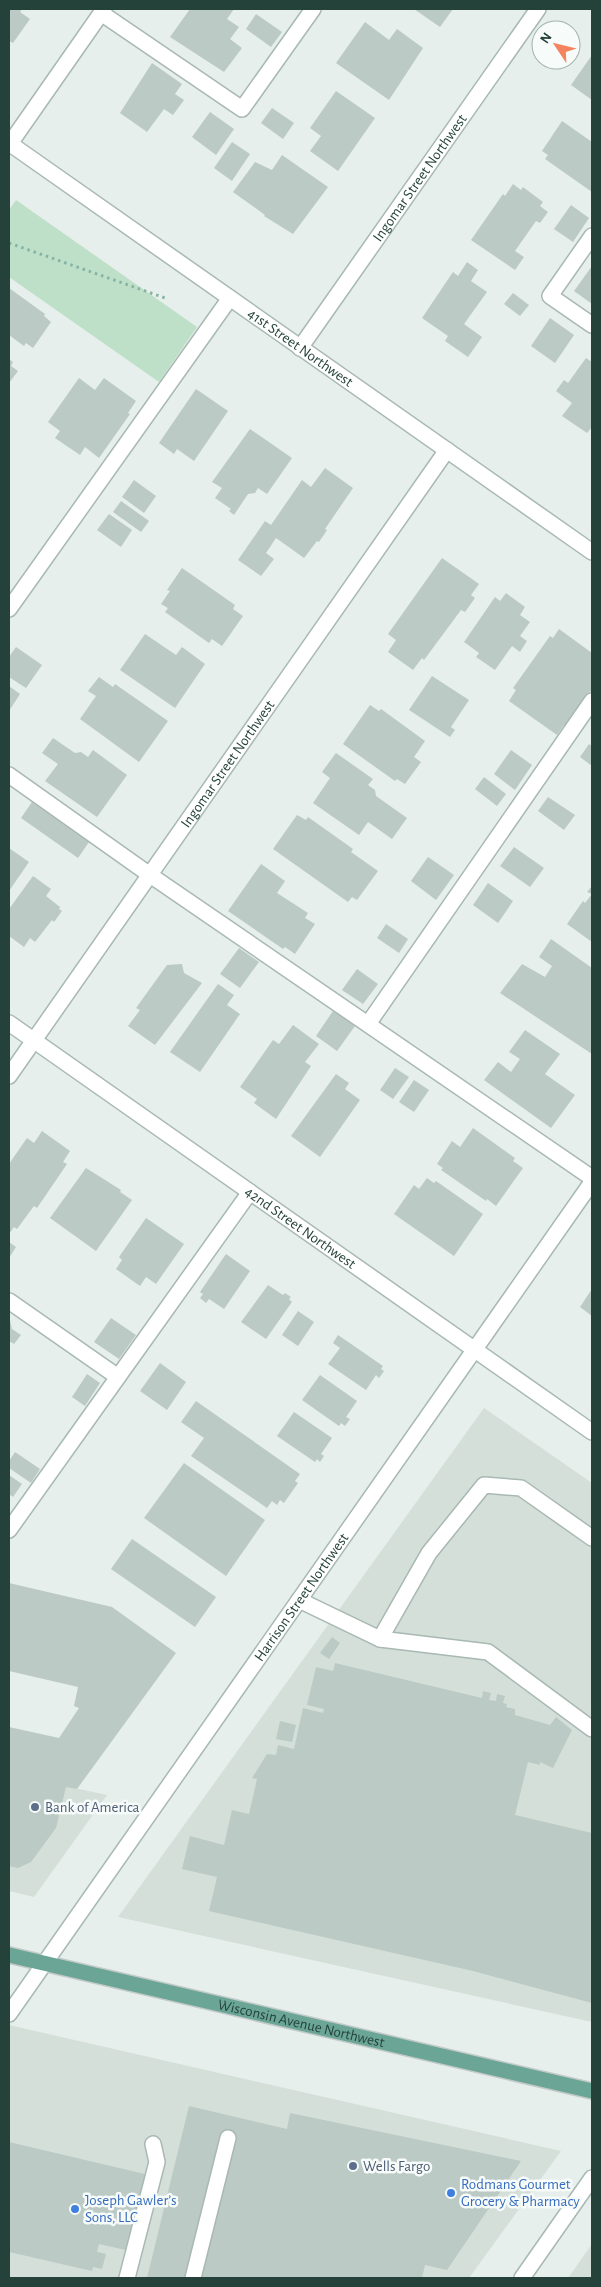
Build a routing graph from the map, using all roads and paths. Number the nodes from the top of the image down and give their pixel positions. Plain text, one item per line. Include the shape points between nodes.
1 (313, 9) edge
2 (538, 9) edge
3 (102, 11) edge
4 (9, 144) edge
5 (592, 236) edge
6 (9, 243) edge
7 (230, 298) junction
8 (168, 299) dead end
9 (592, 325) edge
10 (300, 348) junction
11 (447, 450) junction
12 (592, 552) edge
13 (9, 609) edge
14 (592, 701) edge
15 (9, 775) edge
16 (150, 875) junction
17 (9, 1023) edge
18 (368, 1024) junction
19 (34, 1041) junction
20 (9, 1076) edge
21 (592, 1178) edge
22 (592, 1182) edge
23 (250, 1192) junction
24 (9, 1301) edge
25 (475, 1350) junction
26 (118, 1377) junction
27 (592, 1432) edge
28 (9, 1530) edge
29 (592, 1538) edge
30 (299, 1600) junction
31 (380, 1639) junction
32 (592, 1729) edge
33 (9, 1955) edge
34 (44, 1964) junction
35 (9, 2014) edge
36 (592, 2091) edge
37 (228, 2138) dead end
38 (153, 2144) dead end
39 (592, 2178) edge
40 (127, 2278) edge
41 (193, 2278) edge
42 (522, 2278) edge

1 - 3 street via 242,109
2 - 10 street, Ingomar Street Northwest
3 - 4 street
4 - 7 street, 41st Street Northwest
5 - 9 street via 550,296
6 - 8 path
7 - 10 street, 41st Street Northwest
7 - 13 street
10 - 11 street, 41st Street Northwest
11 - 12 street, 41st Street Northwest
11 - 16 street, Ingomar Street Northwest
14 - 18 street
15 - 16 street
16 - 18 street
16 - 19 street, Ingomar Street Northwest
17 - 19 street, 42nd Street Northwest
18 - 21 street
19 - 20 street, Ingomar Street Northwest
19 - 23 street, 42nd Street Northwest
22 - 25 street, Harrison Street Northwest
23 - 25 street, 42nd Street Northwest
23 - 26 street
24 - 26 street
25 - 27 street, 42nd Street Northwest
25 - 30 street, Harrison Street Northwest
26 - 28 street
29 - 31 street via 521,1488 484,1485 429,1553
30 - 31 street
30 - 34 street, Harrison Street Northwest
31 - 32 street via 488,1652
33 - 34 main road, Wisconsin Avenue Northwest
34 - 35 street, Harrison Street Northwest
34 - 36 main road, Wisconsin Avenue Northwest
37 - 41 street
38 - 40 street via 157,2162
39 - 42 street

